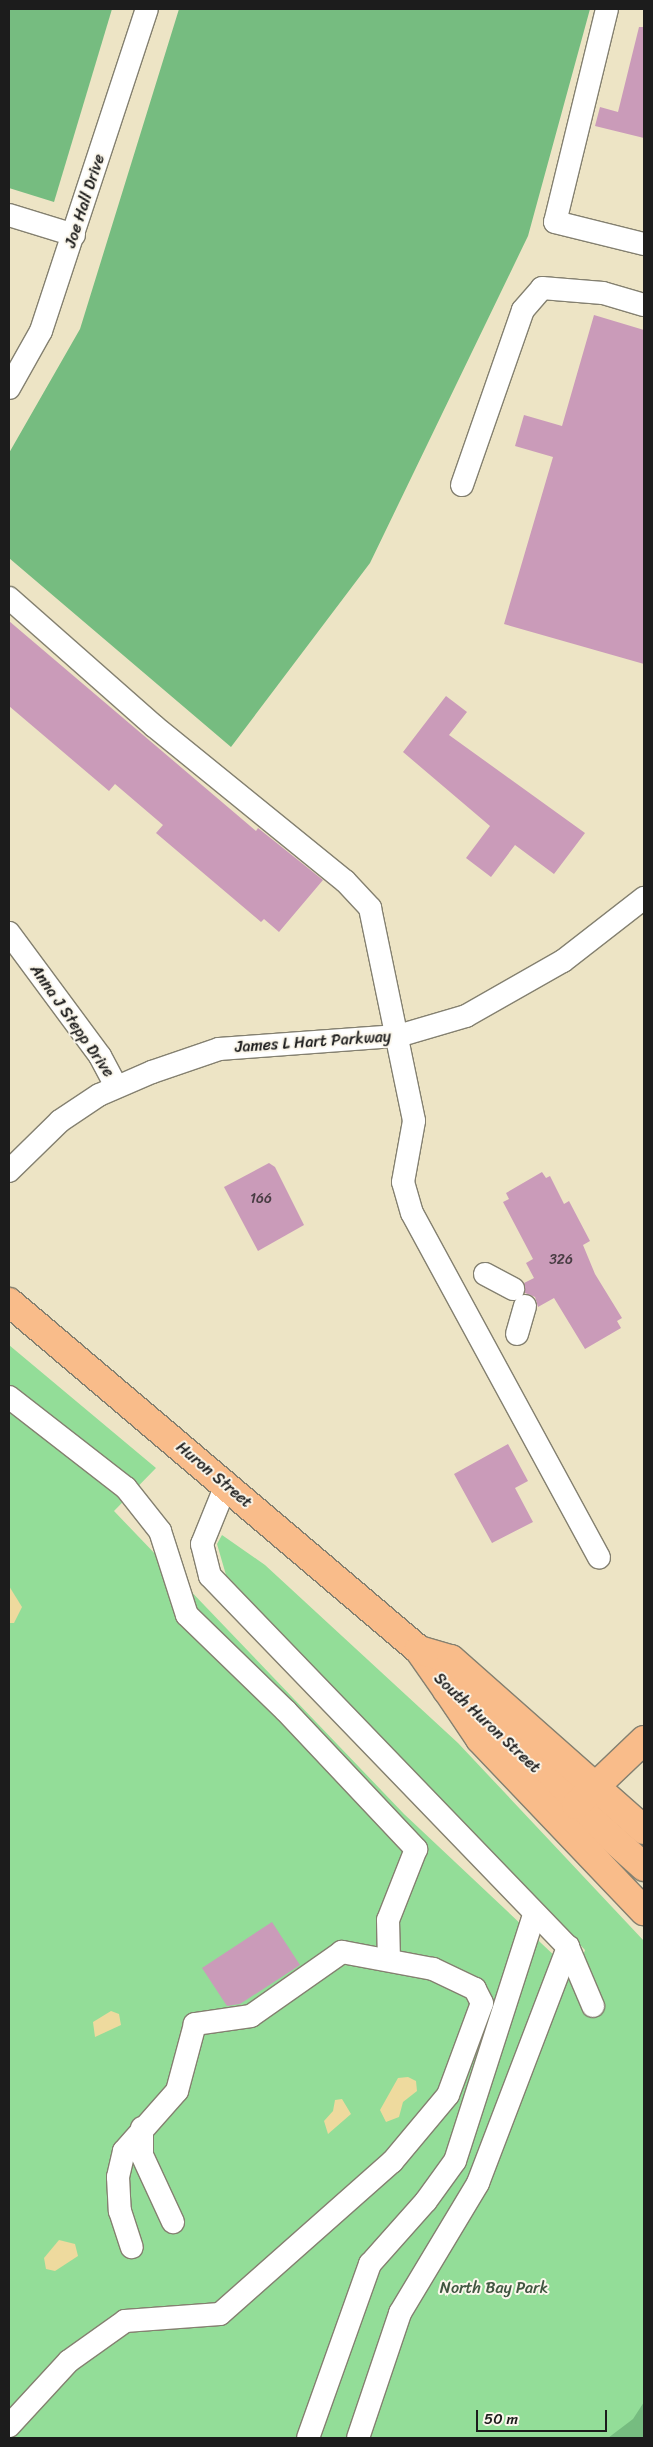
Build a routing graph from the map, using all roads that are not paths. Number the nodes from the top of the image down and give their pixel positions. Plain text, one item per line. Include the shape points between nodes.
1 (147, 9) edge
2 (607, 9) edge
3 (9, 216) edge
4 (74, 235) junction
5 (644, 244) edge
6 (644, 305) edge
7 (9, 388) edge
8 (462, 485) dead end
9 (9, 598) edge
10 (644, 898) edge
11 (9, 933) edge
12 (398, 1036) junction
13 (116, 1086) junction
14 (9, 1171) edge
15 (485, 1274) dead end
16 (9, 1302) edge
17 (517, 1334) dead end
18 (9, 1396) edge
19 (226, 1486) junction
20 (599, 1558) dead end
21 (418, 1650) junction
22 (447, 1690) junction
23 (644, 1740) edge
24 (594, 1784) junction
25 (576, 1805) junction
26 (644, 1830) edge
27 (644, 1867) edge
28 (644, 1911) edge
29 (534, 1915) junction
30 (568, 1947) junction
31 (389, 1960) junction
32 (506, 2002) junction
33 (593, 2006) dead end
34 (542, 2014) junction
35 (142, 2128) junction
36 (174, 2222) dead end
37 (132, 2246) dead end
38 (9, 2426) edge
39 (308, 2438) edge
40 (358, 2438) edge

1 - 4 street, Joe Hall Drive
2 - 5 street via 555,222
3 - 4 street
4 - 7 street, Joe Hall Drive via 40,331
6 - 8 street via 603,293 542,288 522,310
9 - 12 street via 154,726 345,881 370,908
10 - 12 street, James L Hart Parkway via 519,989 466,1016
11 - 13 street, Anna J Stepp Drive via 95,1049
12 - 13 street, James L Hart Parkway via 219,1049
12 - 20 street via 414,1121 403,1182 412,1212
13 - 14 street, James L Hart Parkway via 43,1134
15 - 17 street via 519,1297
16 - 19 main road, Huron Street
18 - 31 street via 126,1488 160,1531 187,1615 286,1711 416,1849 388,1920
19 - 21 main road, Huron Street
19 - 29 street via 202,1544 210,1576
21 - 22 main road, South Huron Street
21 - 24 main road, South Huron Street via 452,1659
22 - 25 main road, South Huron Street
22 - 28 main road via 480,1739
23 - 24 main road
24 - 25 main road
24 - 26 main road, South Huron Street
25 - 27 main road, South Huron Street
29 - 30 street
29 - 32 street
30 - 33 street
30 - 34 street
31 - 35 street via 342,1952 251,2016 195,2024 177,2091
31 - 38 street via 433,1969 461,1981 475,1989 482,2003 448,2095 392,2162 220,2314 125,2321 69,2361
32 - 34 street
32 - 39 street via 455,2161 426,2201 370,2264
34 - 40 street via 478,2183 400,2312
35 - 36 street via 142,2155
35 - 37 street via 124,2151 118,2177 120,2210

